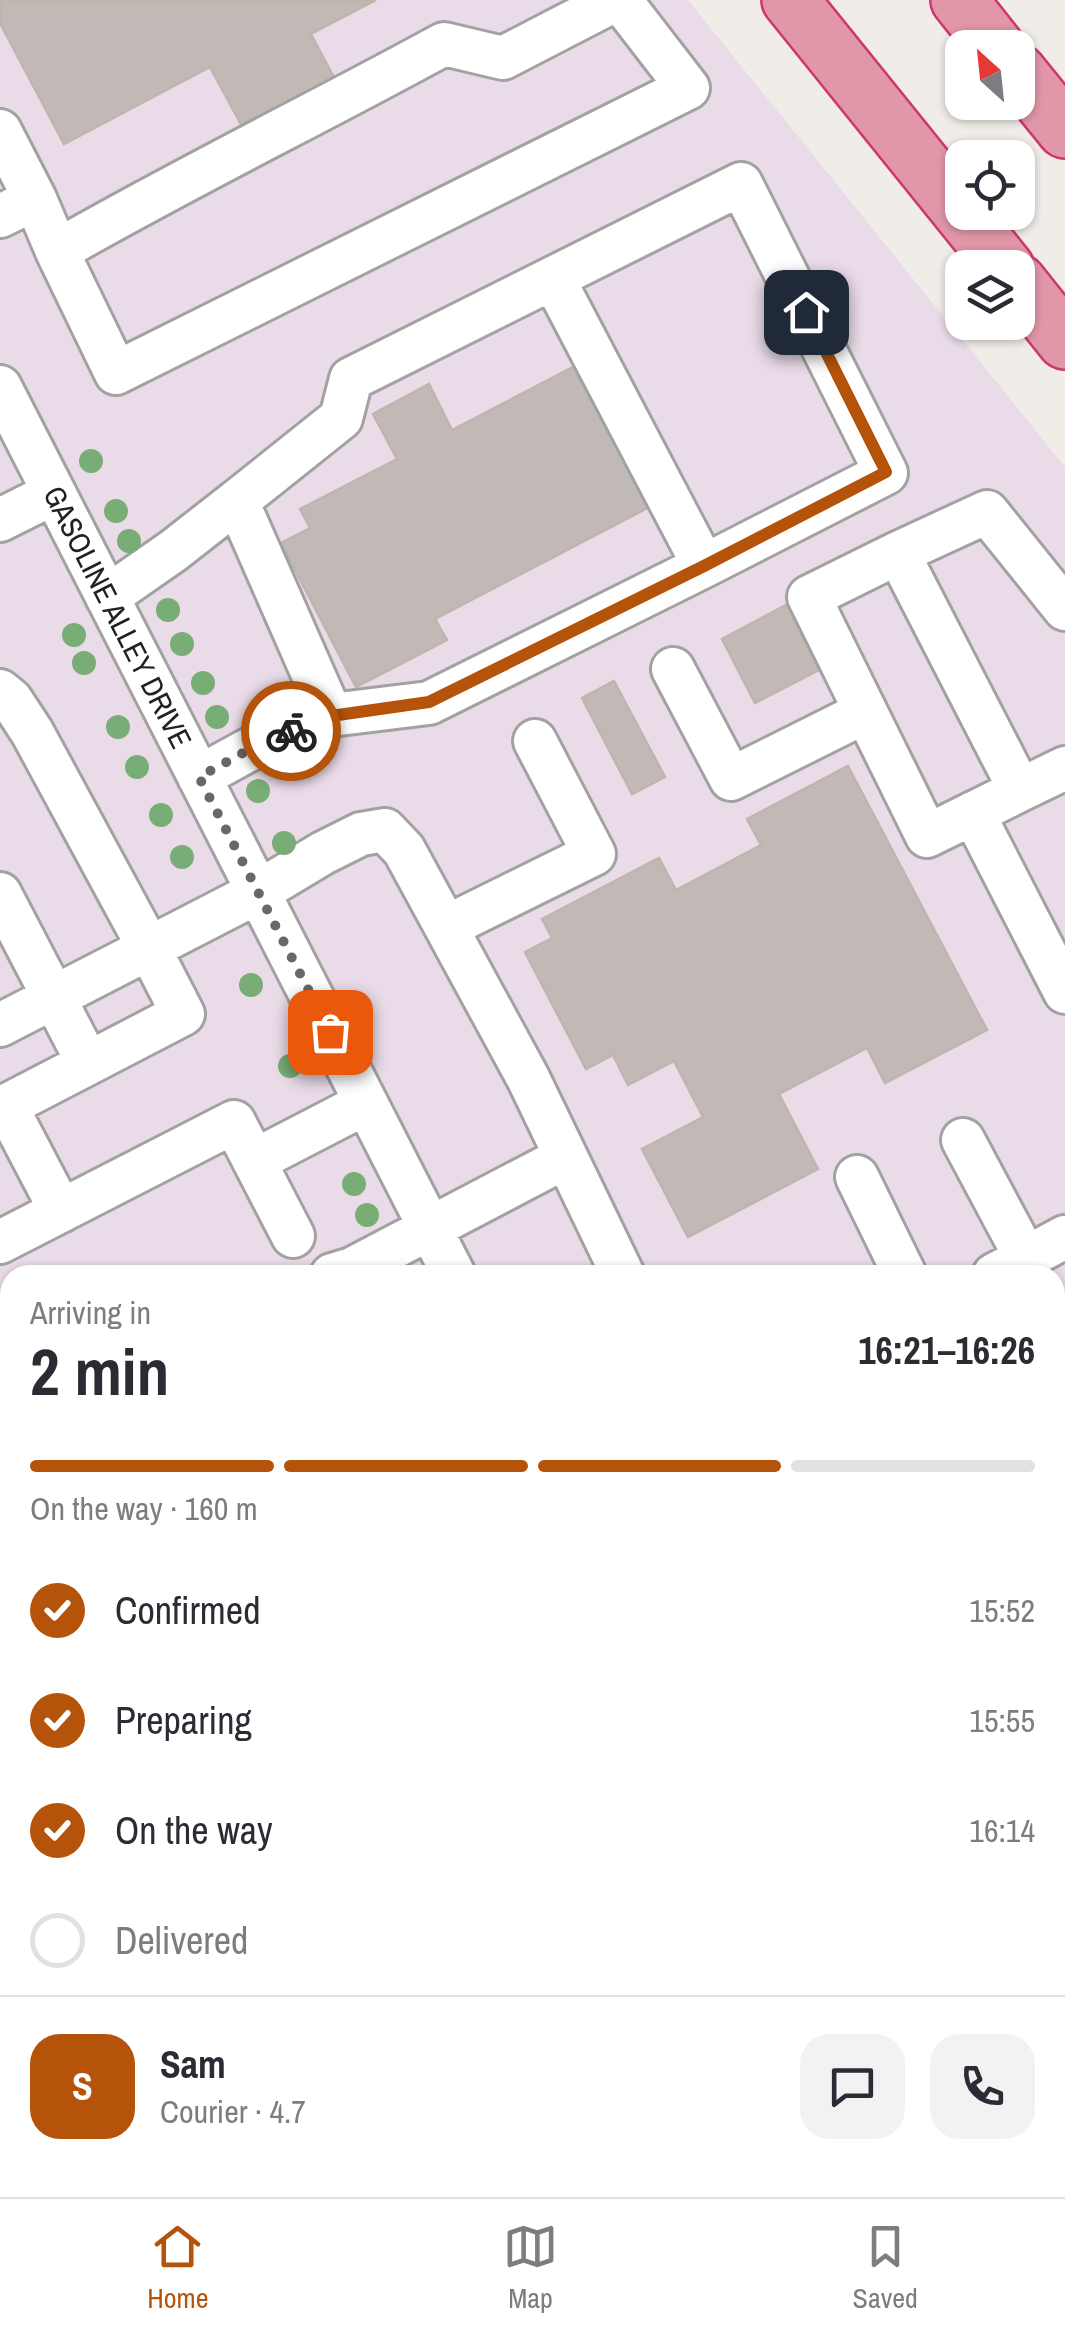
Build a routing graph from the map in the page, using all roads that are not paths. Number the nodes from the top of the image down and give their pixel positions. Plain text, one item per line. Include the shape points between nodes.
1 (617, 0) edge
2 (790, 0) edge
3 (959, 0) edge
4 (983, 30) edge
5 (1035, 93) edge
6 (1065, 130) edge
7 (0, 131) edge
8 (17, 208) edge
9 (57, 250) junction
10 (991, 250) edge
11 (553, 278) junction
12 (1035, 303) edge
13 (1065, 340) edge
14 (0, 387) edge
15 (54, 493) junction
16 (237, 502) junction
17 (0, 520) edge
18 (898, 552) junction
19 (704, 566) junction
20 (107, 596) junction
21 (1065, 609) edge
22 (673, 669) dead end
23 (0, 691) edge
24 (865, 712) junction
25 (331, 716) junction
26 (534, 741) dead end
27 (1065, 768) edge
28 (199, 777) junction
29 (1020, 790) junction
30 (973, 813) junction
31 (258, 892) junction
32 (0, 894) edge
33 (446, 926) junction
34 (150, 948) junction
35 (1065, 992) edge
36 (54, 998) junction
37 (0, 1025) edge
38 (88, 1064) junction
39 (366, 1102) junction
40 (3, 1108) edge
41 (964, 1140) dead end
42 (566, 1157) junction
43 (254, 1161) junction
44 (857, 1177) dead end
45 (60, 1211) junction
46 (430, 1229) junction
47 (293, 1236) dead end
48 (1065, 1237) edge
49 (0, 1242) edge
50 (360, 1265) edge
51 (449, 1265) edge
52 (618, 1265) edge
53 (900, 1265) edge
54 (1010, 1265) edge
55 (1012, 1265) edge

1 - 9 street via 503,58 444,44
1 - 9 street via 688,88 116,373
2 - 10 highway
3 - 4 highway
5 - 6 highway
7 - 8 street
8 - 9 street
11 - 16 street via 350,379 341,418
11 - 19 street
11 - 19 street via 741,184 886,472
12 - 13 highway
14 - 15 street, GASOLINE ALLEY DRIVE
15 - 17 street
15 - 20 street, GASOLINE ALLEY DRIVE
16 - 20 street
16 - 25 street
18 - 21 street via 987,512
18 - 24 street via 809,597
18 - 29 street
19 - 25 street via 429,702
20 - 28 street, GASOLINE ALLEY DRIVE
22 - 24 street via 731,779
23 - 34 street via 32,732
24 - 30 street via 927,836
25 - 28 street
26 - 33 street via 594,854
27 - 29 street
28 - 31 street, GASOLINE ALLEY DRIVE
29 - 30 street
30 - 35 street
31 - 33 street via 324,852 385,830 404,850
31 - 34 street
31 - 39 street, GASOLINE ALLEY DRIVE
32 - 36 street
33 - 42 street
34 - 36 street
34 - 38 street via 182,1014
36 - 37 street
36 - 38 street
38 - 40 street
39 - 43 street
39 - 46 street, GASOLINE ALLEY DRIVE
40 - 45 street
41 - 54 street
42 - 46 street
42 - 52 street
43 - 45 street via 234,1122
43 - 47 street
44 - 53 street
45 - 49 street
46 - 50 street
46 - 51 street, GASOLINE ALLEY DRIVE
48 - 55 street

